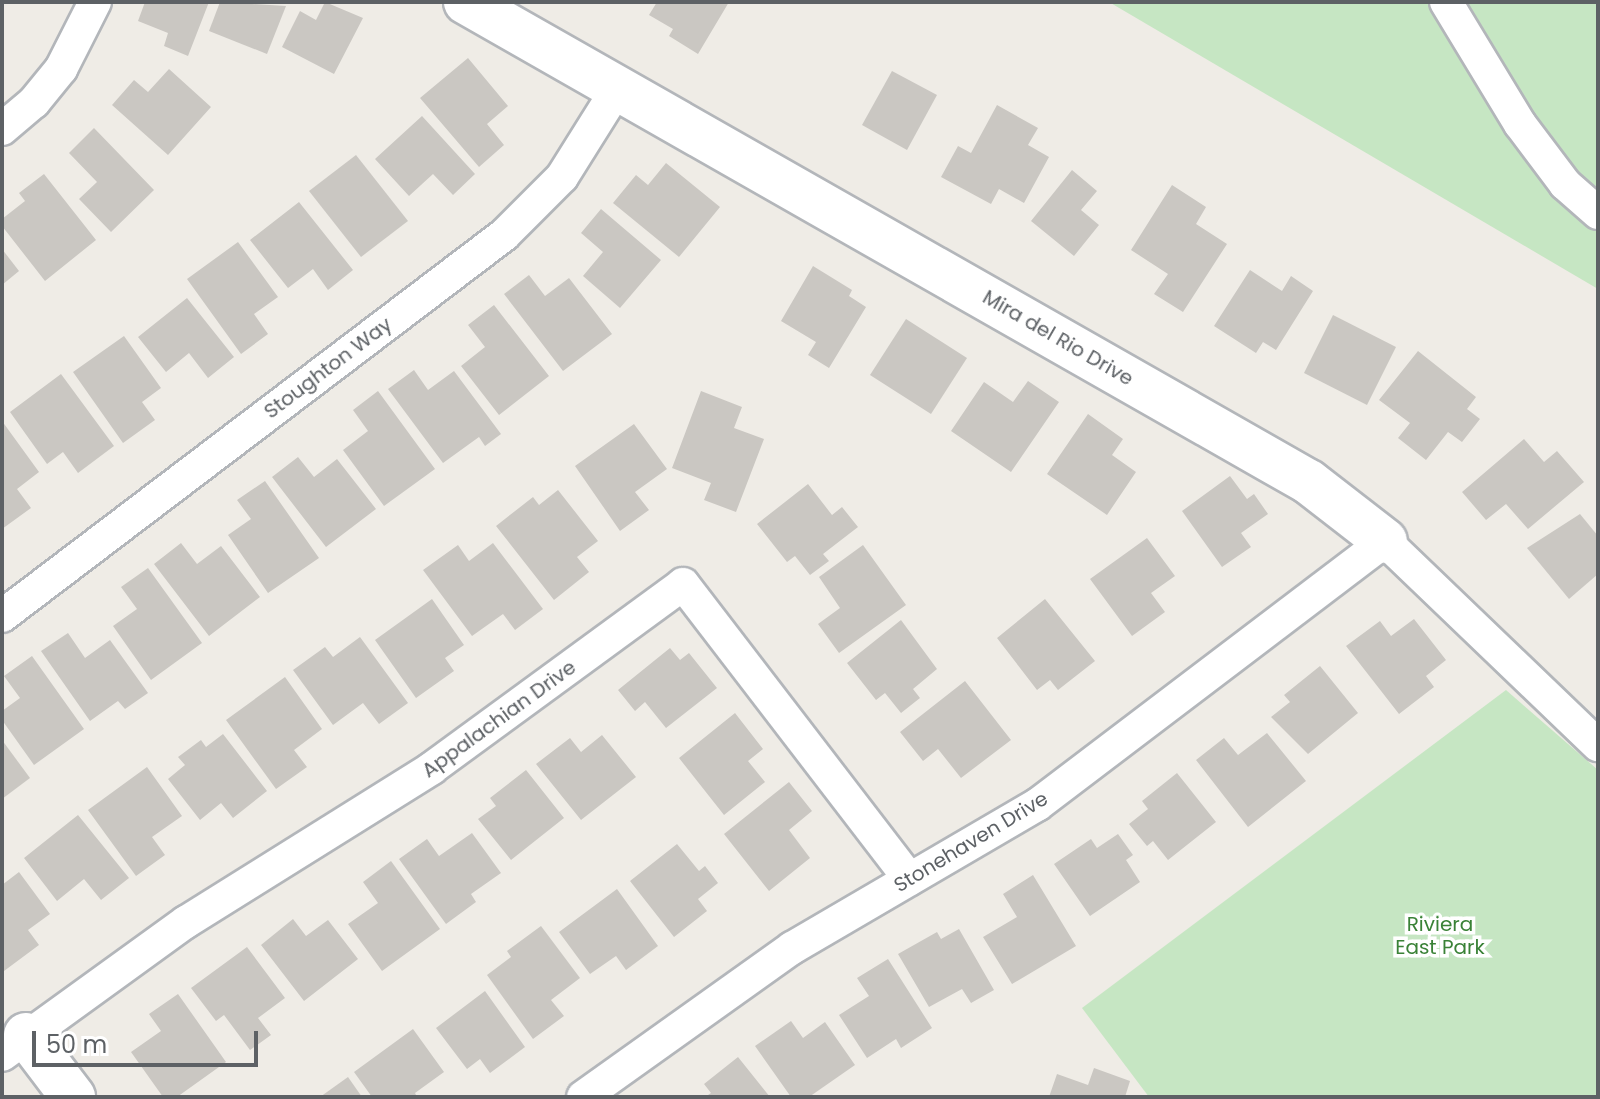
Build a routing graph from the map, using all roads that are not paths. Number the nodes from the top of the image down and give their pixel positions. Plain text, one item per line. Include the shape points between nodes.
1 (95, 2) edge
2 (466, 2) edge
3 (1446, 2) edge
4 (619, 86) junction
5 (2, 129) edge
6 (1598, 213) edge
7 (1385, 541) junction
8 (2, 616) edge
9 (1598, 745) edge
10 (909, 879) junction
11 (14, 1045) edge
12 (73, 1097) edge
13 (583, 1097) edge

1 - 5 street via 61,69
2 - 4 street, Mira del Rio Drive
3 - 6 street via 1520,124 1565,184
4 - 7 street, Mira del Rio Drive via 1309,482
4 - 8 street, Stoughton Way via 562,177 504,235
7 - 9 street, Mira del Rio Drive
7 - 10 street, Stonehaven Drive via 1037,805
10 - 11 street, Appalachian Drive via 683,584 432,768 186,922
10 - 13 street, Stonehaven Drive via 713,1000
11 - 12 street

